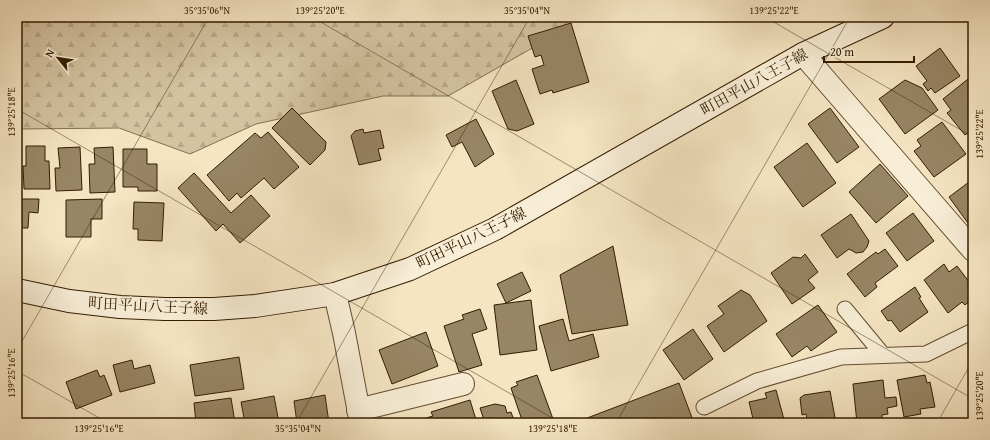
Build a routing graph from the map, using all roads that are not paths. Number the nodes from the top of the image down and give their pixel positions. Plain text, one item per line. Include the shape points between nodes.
1 (883, 17) edge
2 (803, 54) junction
3 (973, 250) edge
4 (17, 290) edge
5 (335, 294) junction
6 (845, 309) dead end
7 (973, 331) edge
8 (883, 356) junction
9 (463, 384) dead end
10 (704, 407) dead end
11 (359, 417) edge

1 - 2 main road, 町田平山八王子線
2 - 3 main road
2 - 5 main road, 町田平山八王子線 via 495,229 410,269
4 - 5 main road, 町田平山八王子線 via 69,301 165,309 255,306
5 - 11 main road
6 - 8 lane
7 - 8 lane via 926,354
8 - 10 lane via 841,357 756,382
9 - 11 main road

